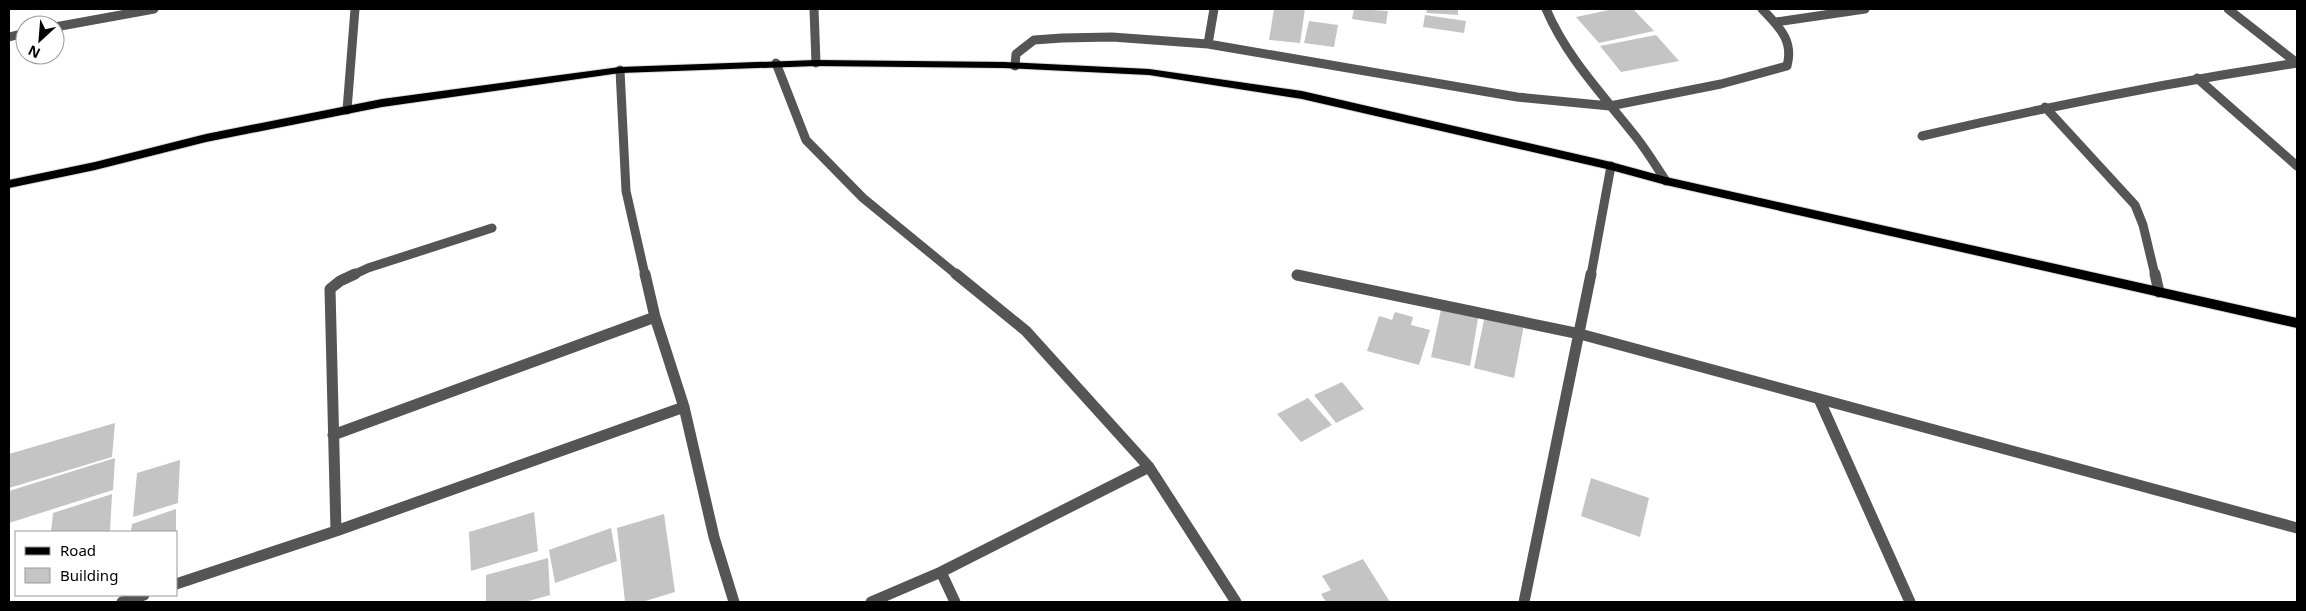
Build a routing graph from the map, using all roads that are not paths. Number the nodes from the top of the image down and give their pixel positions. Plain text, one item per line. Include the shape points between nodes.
1 (154, 9) edge
2 (355, 9) edge
3 (814, 9) edge
4 (1214, 9) edge
5 (1546, 9) edge
6 (1762, 9) edge
7 (1865, 9) edge
8 (2228, 9) edge
9 (1776, 22) junction
10 (65, 25) edge
11 (1208, 44) junction
12 (816, 62) junction
13 (776, 63) junction
14 (2297, 63) edge
15 (1015, 66) junction
16 (620, 70) junction
17 (2198, 78) junction
18 (1610, 106) junction
19 (2045, 107) junction
20 (347, 110) junction
21 (1922, 136) dead end
22 (1611, 166) junction
23 (2297, 166) edge
24 (1666, 181) junction
25 (9, 184) edge
26 (492, 228) dead end
27 (1297, 274) dead end
28 (2159, 292) junction
29 (655, 317) junction
30 (2297, 323) edge
31 (1580, 334) junction
32 (1819, 399) junction
33 (684, 407) junction
34 (333, 435) junction
35 (1149, 467) junction
36 (2297, 528) edge
37 (336, 530) junction
38 (941, 572) junction
39 (178, 583) edge
40 (141, 596) edge
41 (122, 602) edge
42 (734, 602) edge
43 (871, 602) edge
44 (955, 602) edge
45 (1236, 602) edge
46 (1524, 602) edge
47 (1910, 602) edge

1 - 10 street
2 - 20 street
3 - 12 street
4 - 11 street
5 - 18 street via 1554,29
6 - 9 street
7 - 9 street
8 - 14 street
9 - 18 street via 1787,35 1790,58 1786,66 1721,84
11 - 15 street via 1112,37 1034,40 1016,54
11 - 18 street via 1517,97
12 - 13 main road
12 - 15 main road
13 - 16 main road
13 - 35 street via 806,140 863,198 1026,331
14 - 17 street
15 - 22 main road via 1149,72 1302,95
16 - 20 main road
16 - 29 street via 626,190
17 - 19 street
17 - 23 street
18 - 24 street
19 - 21 street
19 - 28 street via 2135,205
20 - 25 main road via 206,138
22 - 24 main road
22 - 31 street
24 - 28 main road
26 - 34 street via 368,268 330,289
27 - 31 street
28 - 30 main road
29 - 33 street
29 - 34 street
31 - 32 street
31 - 46 street
32 - 36 street
32 - 47 street
33 - 37 street
33 - 42 street via 714,538
34 - 37 street
35 - 38 street
35 - 45 street
37 - 39 street
38 - 43 street
38 - 44 street
40 - 41 street

